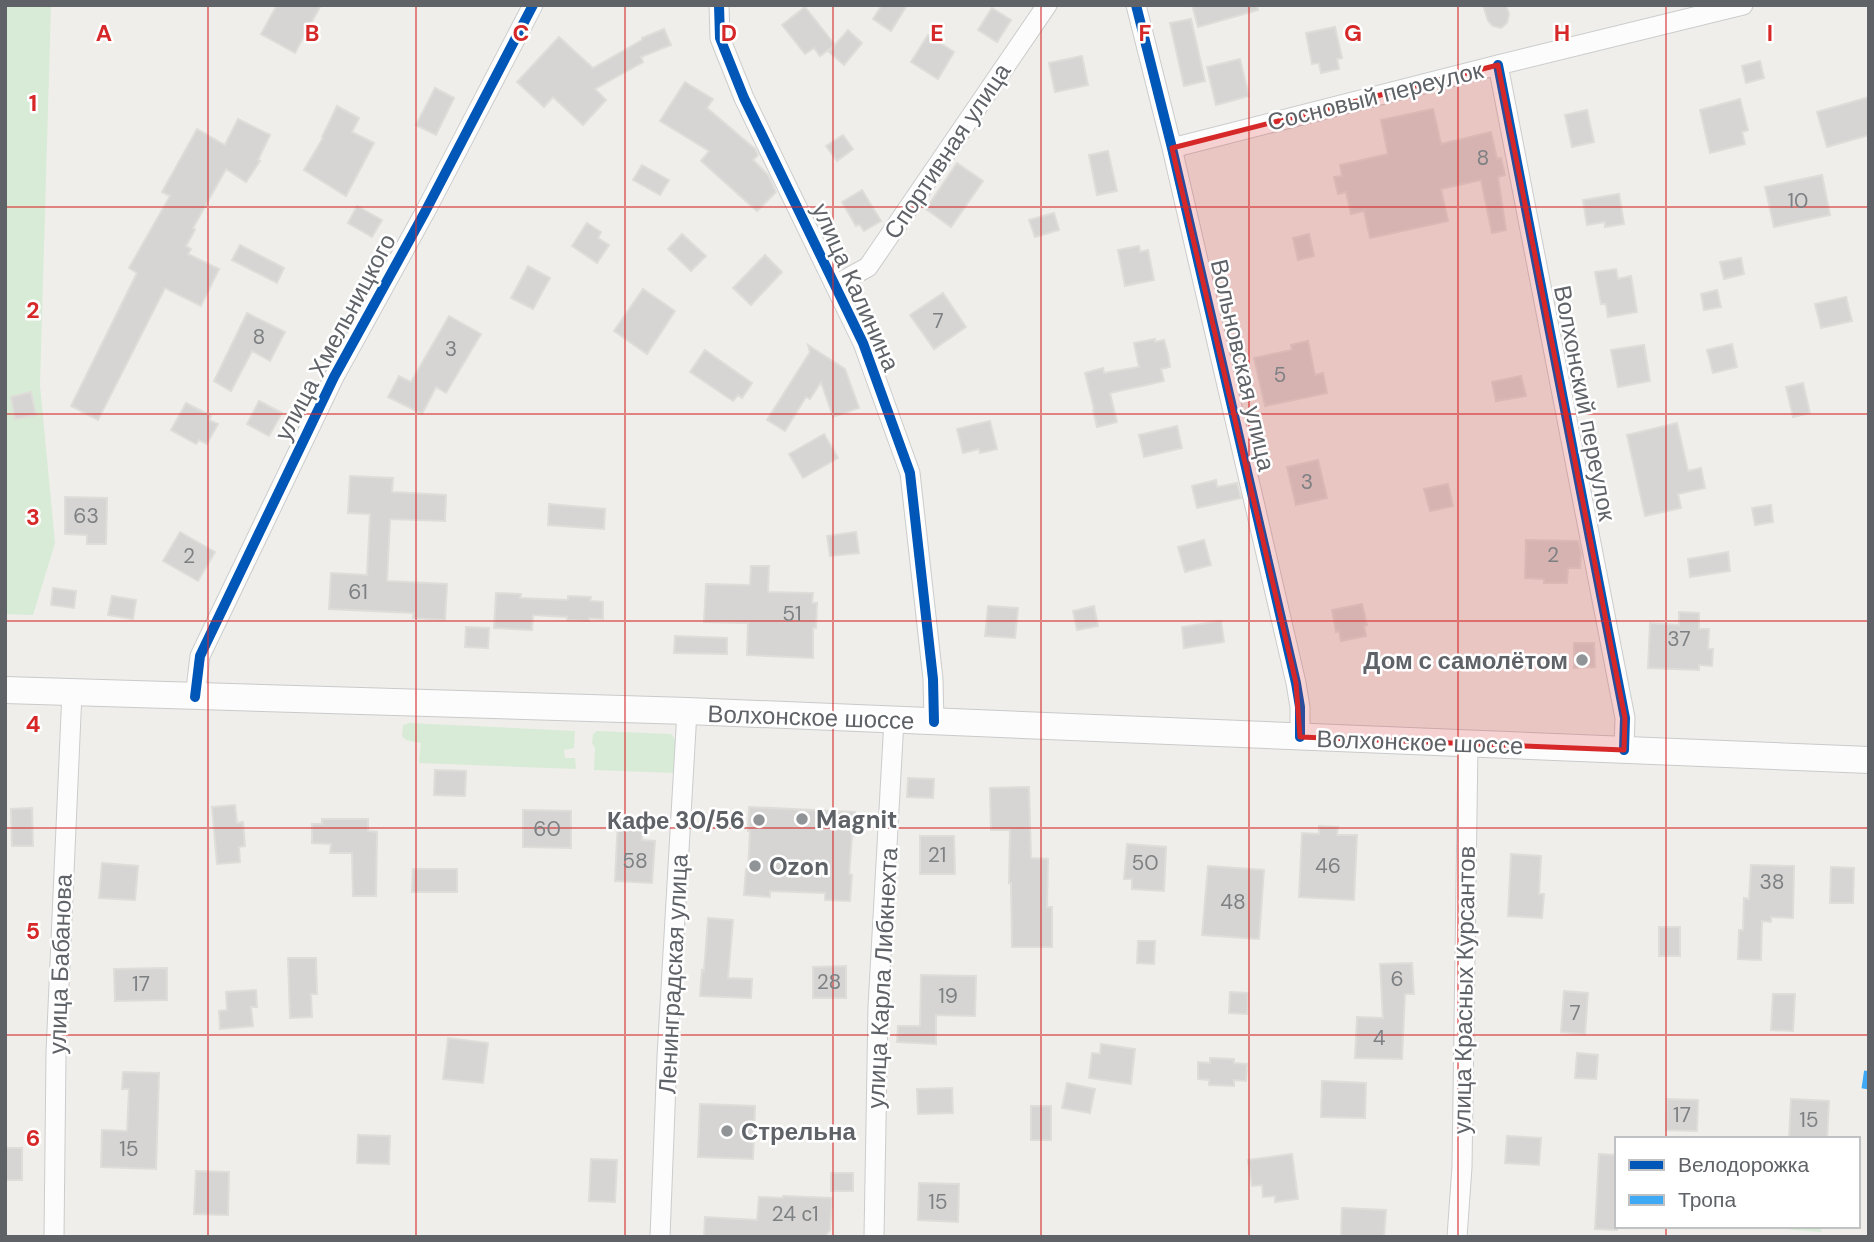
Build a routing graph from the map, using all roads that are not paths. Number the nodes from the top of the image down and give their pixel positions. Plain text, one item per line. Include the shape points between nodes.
1 (533, 5) edge
2 (719, 5) edge
3 (1047, 5) edge
4 (1136, 5) edge
5 (1743, 5) edge
6 (1498, 65) junction
7 (1172, 148) junction
8 (835, 285) junction
9 (5, 690) edge
10 (72, 692) junction
11 (195, 697) junction
12 (687, 711) junction
13 (894, 720) junction
14 (934, 722) junction
15 (1300, 737) junction
16 (1468, 744) junction
17 (1624, 750) junction
18 (1869, 760) edge
19 (54, 1237) edge
20 (660, 1237) edge
21 (874, 1237) edge
22 (1457, 1237) edge

1 - 11 street, улица Хмельницкого via 328,389 200,656
2 - 8 street, улица Калинина via 720,38 744,98
3 - 8 street, Спортивная улица via 868,267
4 - 7 street, Вольновская улица
5 - 6 street, Сосновый переулок
6 - 7 street, Сосновый переулок
6 - 17 street, Волхонский переулок via 1625,718
7 - 15 street, Вольновская улица via 1296,683
8 - 14 street, улица Калинина via 863,343 909,473
9 - 10 main road, Волхонское шоссе
10 - 11 main road, Волхонское шоссе
10 - 19 street, улица Бабанова via 56,1053
11 - 12 main road, Волхонское шоссе
12 - 13 main road, Волхонское шоссе
12 - 20 street, Ленинградская улица
13 - 14 main road, Волхонское шоссе
13 - 21 street, улица Карла Либкнехта via 878,1007
14 - 15 main road, Волхонское шоссе
15 - 16 main road, Волхонское шоссе
16 - 17 main road, Волхонское шоссе
16 - 22 street, улица Красных Курсантов
17 - 18 main road, Волхонское шоссе

